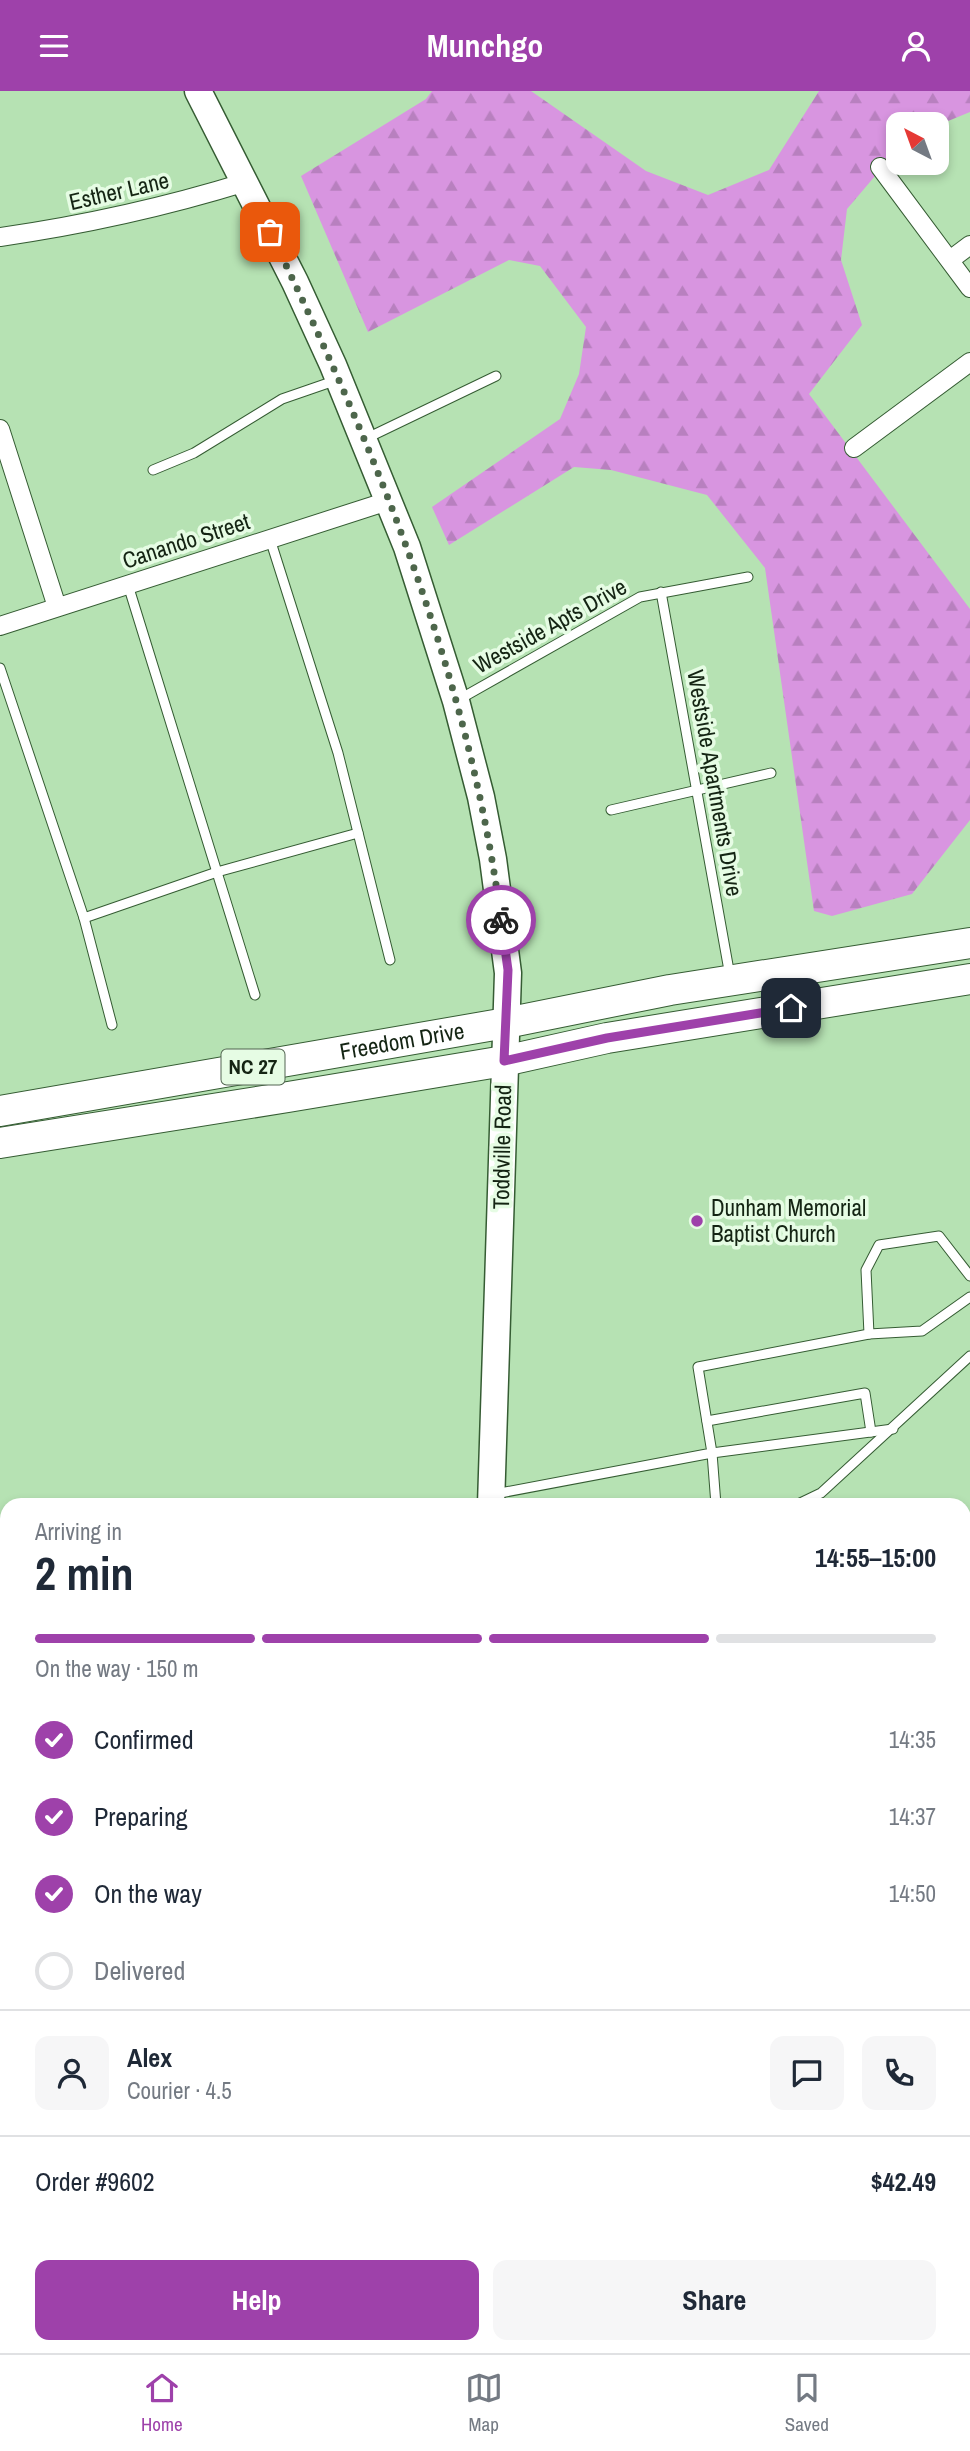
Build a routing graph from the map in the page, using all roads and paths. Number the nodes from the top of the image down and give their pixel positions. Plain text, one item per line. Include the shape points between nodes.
1 (198, 91) edge
2 (880, 167) dead end
3 (246, 182) junction
4 (0, 237) edge
5 (970, 244) edge
6 (950, 260) junction
7 (970, 288) edge
8 (970, 362) edge
9 (496, 376) dead end
10 (339, 380) junction
11 (0, 429) edge
12 (364, 440) junction
13 (855, 448) dead end
14 (153, 470) dead end
15 (388, 501) junction
16 (270, 539) junction
17 (748, 577) dead end
18 (128, 585) junction
19 (661, 592) junction
20 (57, 607) junction
21 (0, 626) edge
22 (0, 668) edge
23 (456, 701) junction
24 (771, 773) dead end
25 (696, 790) junction
26 (611, 810) dead end
27 (358, 833) junction
28 (217, 872) junction
29 (84, 918) junction
30 (970, 943) edge
31 (390, 960) dead end
32 (970, 979) edge
33 (731, 981) junction
34 (255, 995) dead end
35 (506, 1023) junction
36 (111, 1025) dead end
37 (504, 1061) junction
38 (0, 1111) edge
39 (0, 1143) edge
40 (970, 1276) edge
41 (970, 1297) edge
42 (869, 1334) junction
43 (970, 1356) edge
44 (707, 1421) junction
45 (893, 1429) junction
46 (871, 1432) junction
47 (712, 1454) junction
48 (491, 1498) edge
49 (501, 1498) edge
50 (715, 1498) edge
51 (811, 1498) edge

1 - 3 street, Toddville Road
2 - 6 street
3 - 4 street, Esther Lane via 179,203
3 - 10 street, Toddville Road
5 - 6 street
6 - 7 street
8 - 13 street
9 - 12 lane
10 - 12 street, Toddville Road
10 - 14 lane via 282,399 194,453
11 - 20 street
12 - 15 street, Toddville Road
15 - 16 street, Canando Street
15 - 23 street, Toddville Road via 423,589
16 - 18 street, Canando Street
16 - 27 lane via 338,753
17 - 19 lane, Westside Apts Drive
18 - 20 street, Canando Street
18 - 28 lane
19 - 23 lane, Westside Apts Drive via 617,608
19 - 25 lane, Westside Apartments Drive
20 - 21 street, Canando Street
22 - 29 lane
23 - 35 street, Toddville Road via 493,859 508,970
24 - 25 lane
25 - 26 lane
25 - 33 lane, Westside Apartments Drive
27 - 28 lane
27 - 31 lane
28 - 29 lane
28 - 34 lane
29 - 36 lane
30 - 33 main road, Freedom Drive / NC 27
32 - 37 main road, Freedom Drive / NC 27 via 607,1038
33 - 35 main road, Freedom Drive / NC 27
35 - 37 street, Toddville Road
35 - 38 main road, Freedom Drive / NC 27
37 - 39 main road, Freedom Drive / NC 27
37 - 48 street, Toddville Road
40 - 42 lane via 939,1236 878,1245 866,1270
41 - 42 lane via 922,1331
42 - 44 lane via 698,1367
43 - 45 lane
44 - 46 lane via 865,1392
44 - 47 lane
45 - 46 lane
45 - 51 lane
46 - 47 lane
47 - 49 lane
47 - 50 lane

